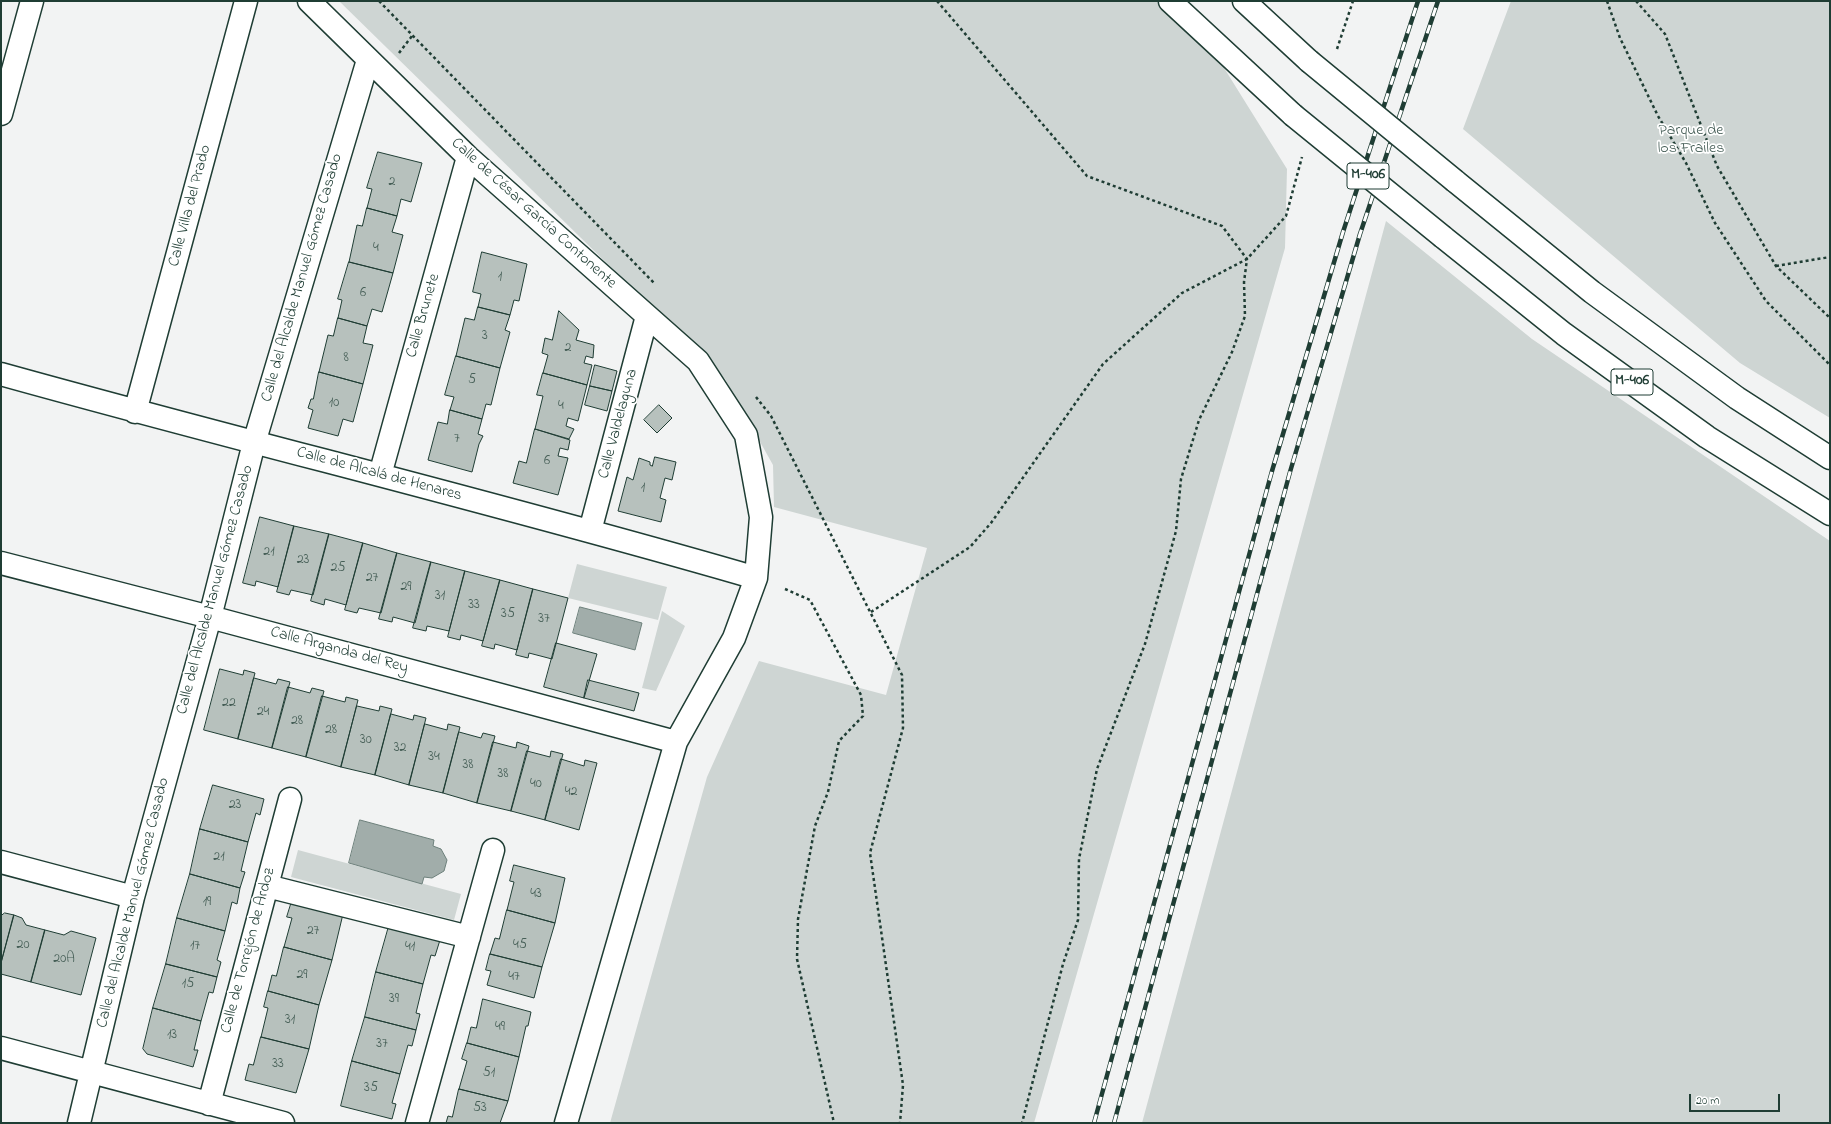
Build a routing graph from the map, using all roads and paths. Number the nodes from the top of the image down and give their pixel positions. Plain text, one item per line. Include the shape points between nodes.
1 (32, 1) edge
2 (246, 1) edge
3 (309, 1) edge
4 (937, 1) edge
5 (1170, 1) edge
6 (1244, 1) edge
7 (1353, 1) edge
8 (1607, 1) edge
9 (1636, 1) edge
10 (1336, 53) dead end
11 (368, 60) junction
12 (1, 114) edge
13 (1304, 151) dead end
14 (468, 157) junction
15 (1830, 257) edge
16 (1247, 259) junction
17 (1776, 266) junction
18 (647, 316) junction
19 (1830, 318) edge
20 (1830, 365) edge
21 (1, 374) edge
22 (135, 412) junction
23 (254, 443) junction
24 (1830, 458) edge
25 (380, 475) junction
26 (1830, 514) edge
27 (590, 531) junction
28 (1, 563) edge
29 (756, 578) junction
30 (785, 589) dead end
31 (210, 617) junction
32 (676, 742) junction
33 (290, 799) dead end
34 (493, 850) dead end
35 (1, 862) edge
36 (267, 886) junction
37 (133, 897) junction
38 (469, 937) junction
39 (1, 1048) edge
40 (92, 1073) junction
41 (209, 1104) junction
42 (79, 1123) edge
43 (283, 1123) edge
44 (417, 1123) edge
45 (566, 1123) edge
46 (834, 1123) edge
47 (900, 1123) edge
48 (1022, 1123) edge

1 - 12 main road
2 - 22 main road, Calle Villa del Prado
3 - 11 main road, Calle de César García Contonente
4 - 16 path via 1087,176 1222,226
5 - 26 main road, M-406, bridge via 1293,115 1564,334 1707,437
6 - 24 main road, bridge via 1309,61 1592,292 1737,398
7 - 10 path
8 - 20 path via 1623,46 1715,223 1766,301
9 - 17 path via 1665,34 1717,166
11 - 14 main road, Calle de César García Contonente
11 - 23 main road, Calle del Alcalde Manuel Gómez Casado
13 - 16 path via 1286,216
14 - 18 main road, Calle de César García Contonente
14 - 25 main road, Calle Brunete
15 - 17 path
16 - 47 path via 1182,293 1103,364 991,523 970,547 871,612 902,675 903,728 870,853 903,1084
16 - 48 path via 1244,282 1245,316 1232,352 1199,420 1181,479 1176,531 1145,644 1097,770 1079,860 1078,920 1063,964
17 - 19 path
18 - 27 main road, Calle Valdelaguna
18 - 29 main road, Calle de César García Contonente via 698,361 746,435 761,517
21 - 22 main road, Calle de Alcalá de Henares
22 - 23 main road, Calle de Alcalá de Henares
23 - 25 main road, Calle de Alcalá de Henares
23 - 31 main road, Calle del Alcalde Manuel Gómez Casado
25 - 27 main road, Calle de Alcalá de Henares
27 - 29 main road, Calle de Alcalá de Henares
28 - 31 main road, Calle Arganda del Rey
29 - 32 main road via 734,638
30 - 46 path via 810,600 861,695 863,716 840,742 828,792 815,826 798,919 797,959
31 - 32 main road, Calle Arganda del Rey
31 - 37 main road, Calle del Alcalde Manuel Gómez Casado
32 - 45 main road
33 - 36 main road, Calle de Torrejón de Ardoz
34 - 38 main road
35 - 37 main road
36 - 38 main road
36 - 41 main road, Calle de Torrejón de Ardoz
37 - 40 main road, Calle del Alcalde Manuel Gómez Casado
38 - 44 main road
39 - 40 main road
40 - 41 main road
40 - 42 main road, Calle del Alcalde Manuel Gómez Casado
41 - 43 main road

